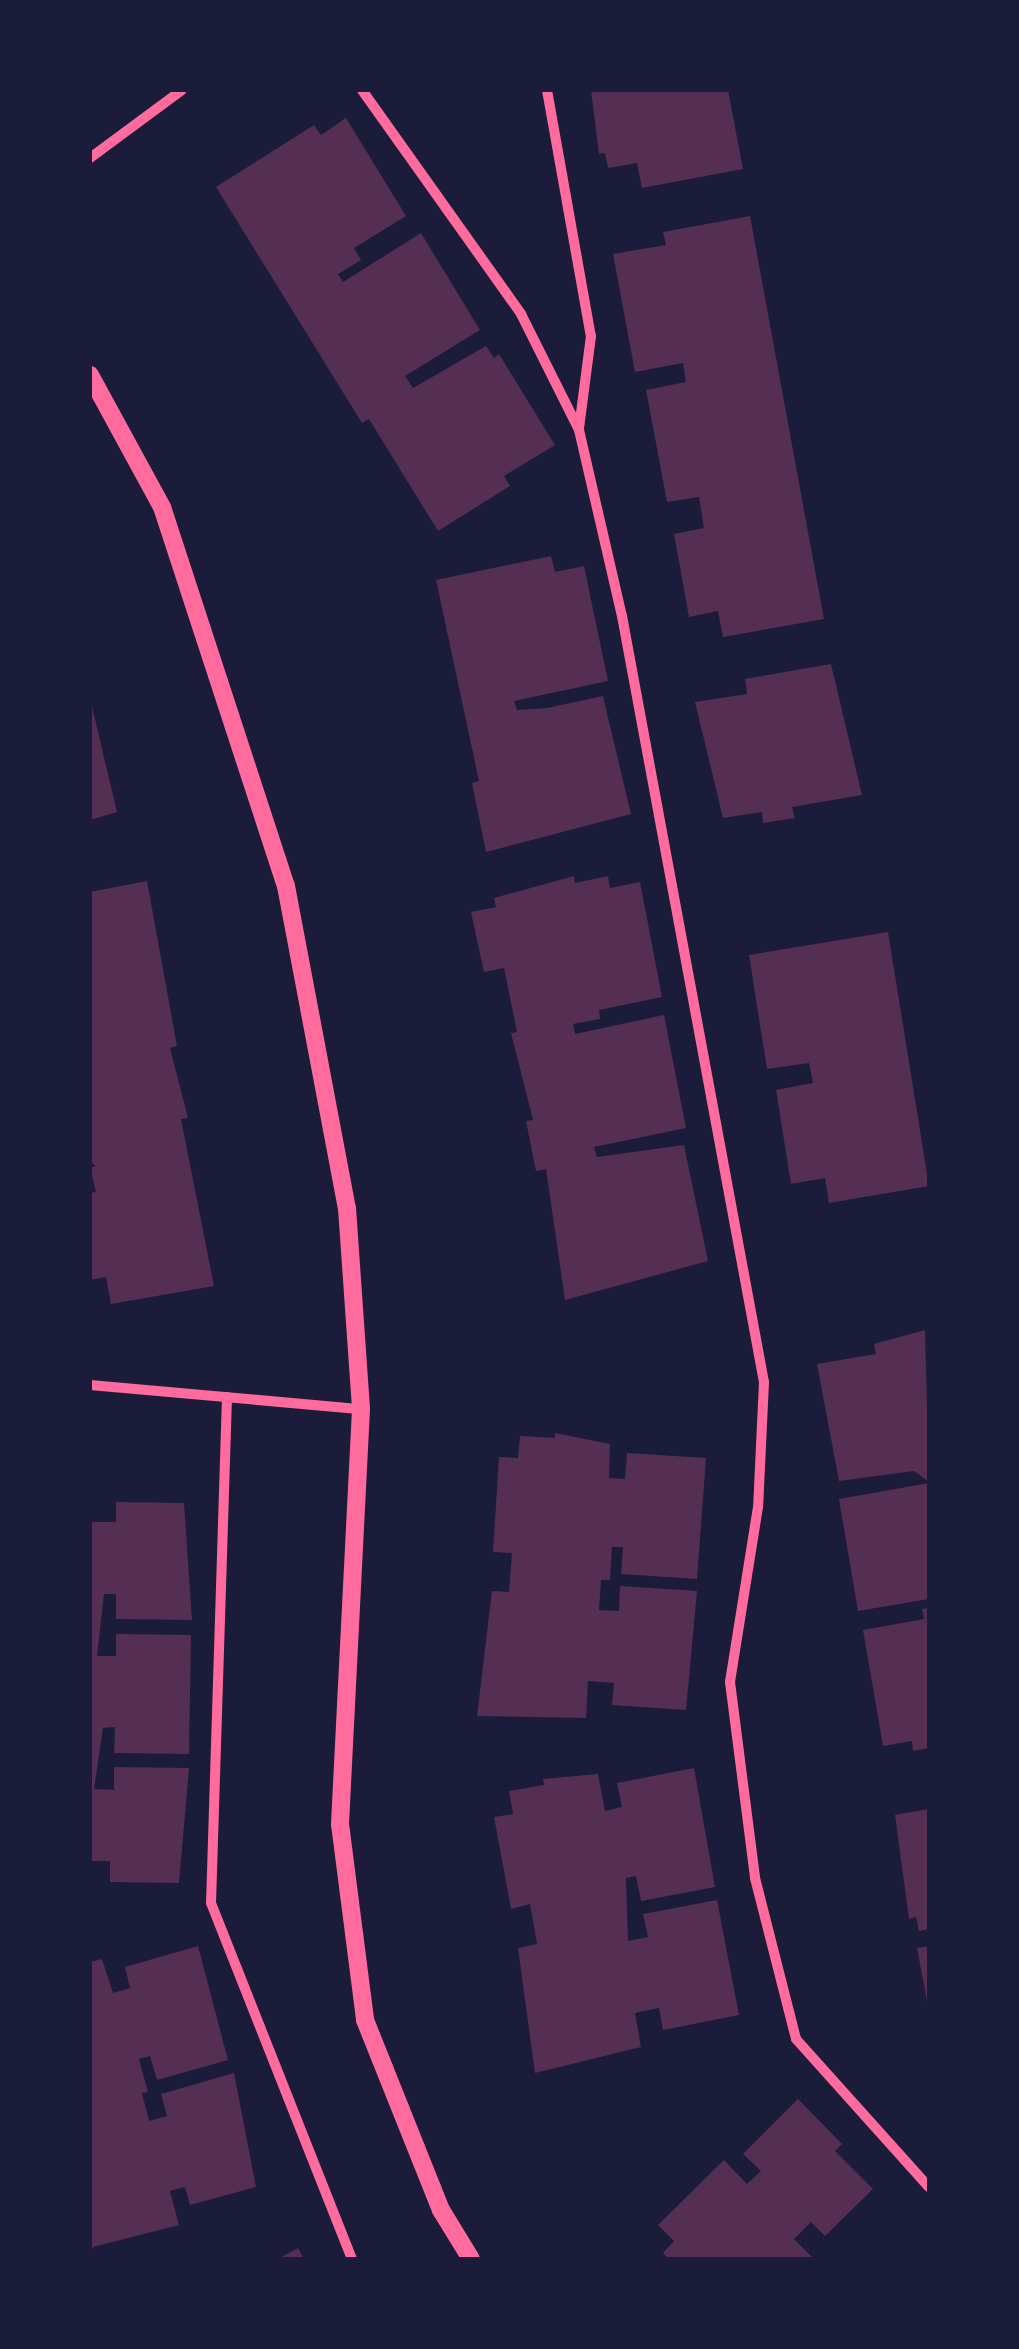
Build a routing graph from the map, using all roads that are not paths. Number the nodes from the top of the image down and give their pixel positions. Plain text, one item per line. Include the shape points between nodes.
1 (182, 90) edge
2 (362, 90) edge
3 (547, 90) edge
4 (90, 158) edge
5 (90, 375) edge
6 (579, 430) junction
7 (90, 1385) edge
8 (227, 1398) junction
9 (360, 1410) junction
10 (929, 2186) edge
11 (352, 2259) edge
12 (471, 2259) edge

1 - 4 street
2 - 6 street via 522,314
3 - 6 street via 591,336
5 - 9 street via 162,507 286,886 347,1208
6 - 10 street via 622,616 764,1382 758,1507 730,1682 755,1878 796,2039
7 - 8 street
8 - 9 street
8 - 11 street via 211,1902
9 - 12 street via 340,1824 365,2020 441,2210

